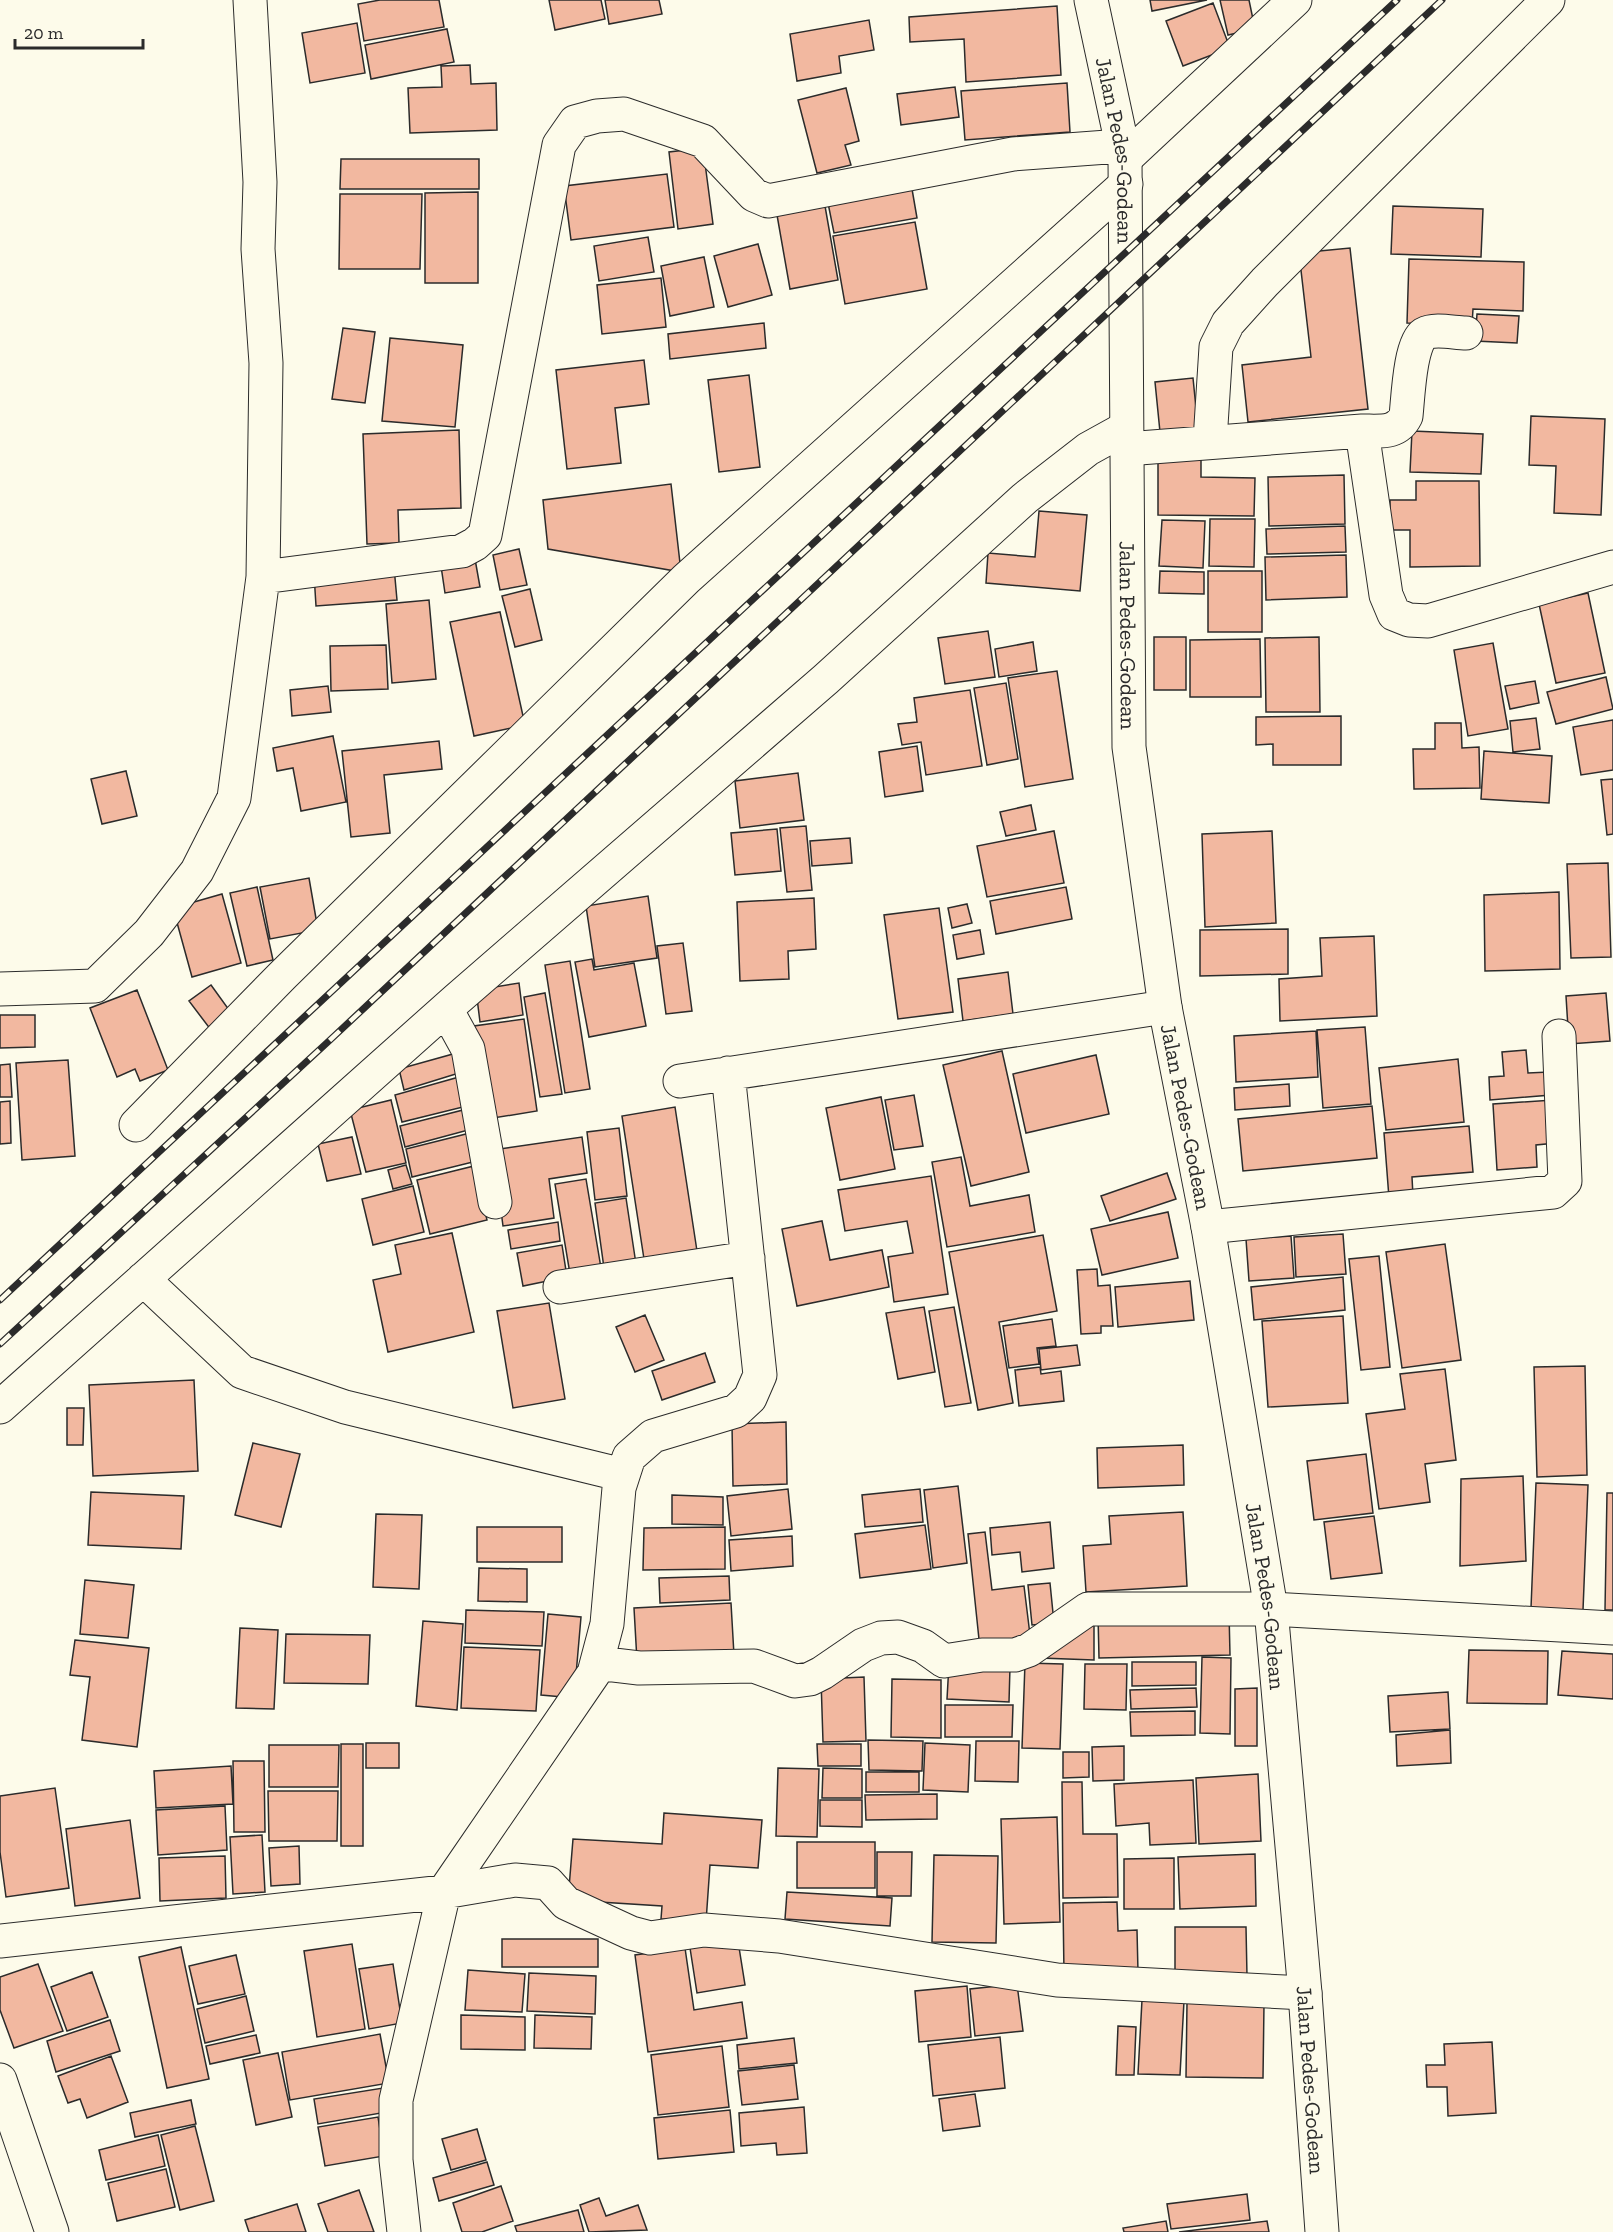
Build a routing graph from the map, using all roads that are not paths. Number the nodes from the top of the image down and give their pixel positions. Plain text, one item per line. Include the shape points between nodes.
1 (250, 0) edge
2 (1090, 0) edge
3 (1295, 0) edge
4 (1548, 0) edge
5 (1124, 163) junction
6 (1466, 333) dead end
7 (1362, 431) junction
8 (1126, 438) junction
9 (1210, 441) junction
10 (1613, 567) edge
11 (263, 577) junction
12 (0, 989) edge
13 (1165, 1007) junction
14 (446, 1009) junction
15 (1559, 1036) dead end
16 (728, 1073) junction
17 (680, 1081) dead end
18 (136, 1125) dead end
19 (495, 1202) dead end
20 (1209, 1227) junction
21 (748, 1258) junction
22 (143, 1279) junction
23 (560, 1287) dead end
24 (0, 1407) edge
25 (623, 1475) junction
26 (1271, 1608) junction
27 (1613, 1628) edge
28 (597, 1663) junction
29 (444, 1892) junction
30 (0, 1941) edge
31 (1305, 1993) junction
32 (0, 2080) edge
33 (52, 2232) edge
34 (404, 2232) edge
35 (1322, 2232) edge

1 - 11 street via 266,363
2 - 5 street, Jalan Pedes-Godean
3 - 5 street
4 - 9 street via 1228,323 1216,347
5 - 8 street, Jalan Pedes-Godean
5 - 11 street via 1013,154 768,201 754,195 703,141 624,114 575,122 559,145 485,535 462,550
5 - 18 street via 686,579
6 - 7 street via 1432,331 1423,335 1415,349 1406,416 1401,426 1389,431
7 - 9 street
7 - 10 street via 1386,595 1394,614 1409,621 1428,621
8 - 9 street
8 - 13 street, Jalan Pedes-Godean via 1129,747
8 - 14 street via 1088,449 1025,498 826,679
11 - 12 street via 234,798 196,871 149,933 95,986
13 - 16 street
13 - 20 street, Jalan Pedes-Godean
14 - 19 street via 468,1049
14 - 22 street
15 - 20 street via 1565,1181 1553,1192
16 - 17 street
16 - 21 street
20 - 26 street, Jalan Pedes-Godean
21 - 23 street
21 - 25 street via 760,1375 750,1398 736,1411 653,1436 629,1456
22 - 24 street
22 - 25 street via 242,1372 345,1407
25 - 28 street via 607,1624
26 - 27 street
26 - 28 street via 1088,1609 1029,1650 952,1662 898,1636 881,1638 810,1679 795,1681 754,1666 639,1668
26 - 31 street, Jalan Pedes-Godean
28 - 29 street via 594,1673
29 - 30 street
29 - 31 street via 516,1880 537,1881 548,1884 566,1903 650,1938 704,1930 779,1936 1057,1980
29 - 34 street via 396,2100 396,2160
31 - 35 street, Jalan Pedes-Godean
32 - 33 street

